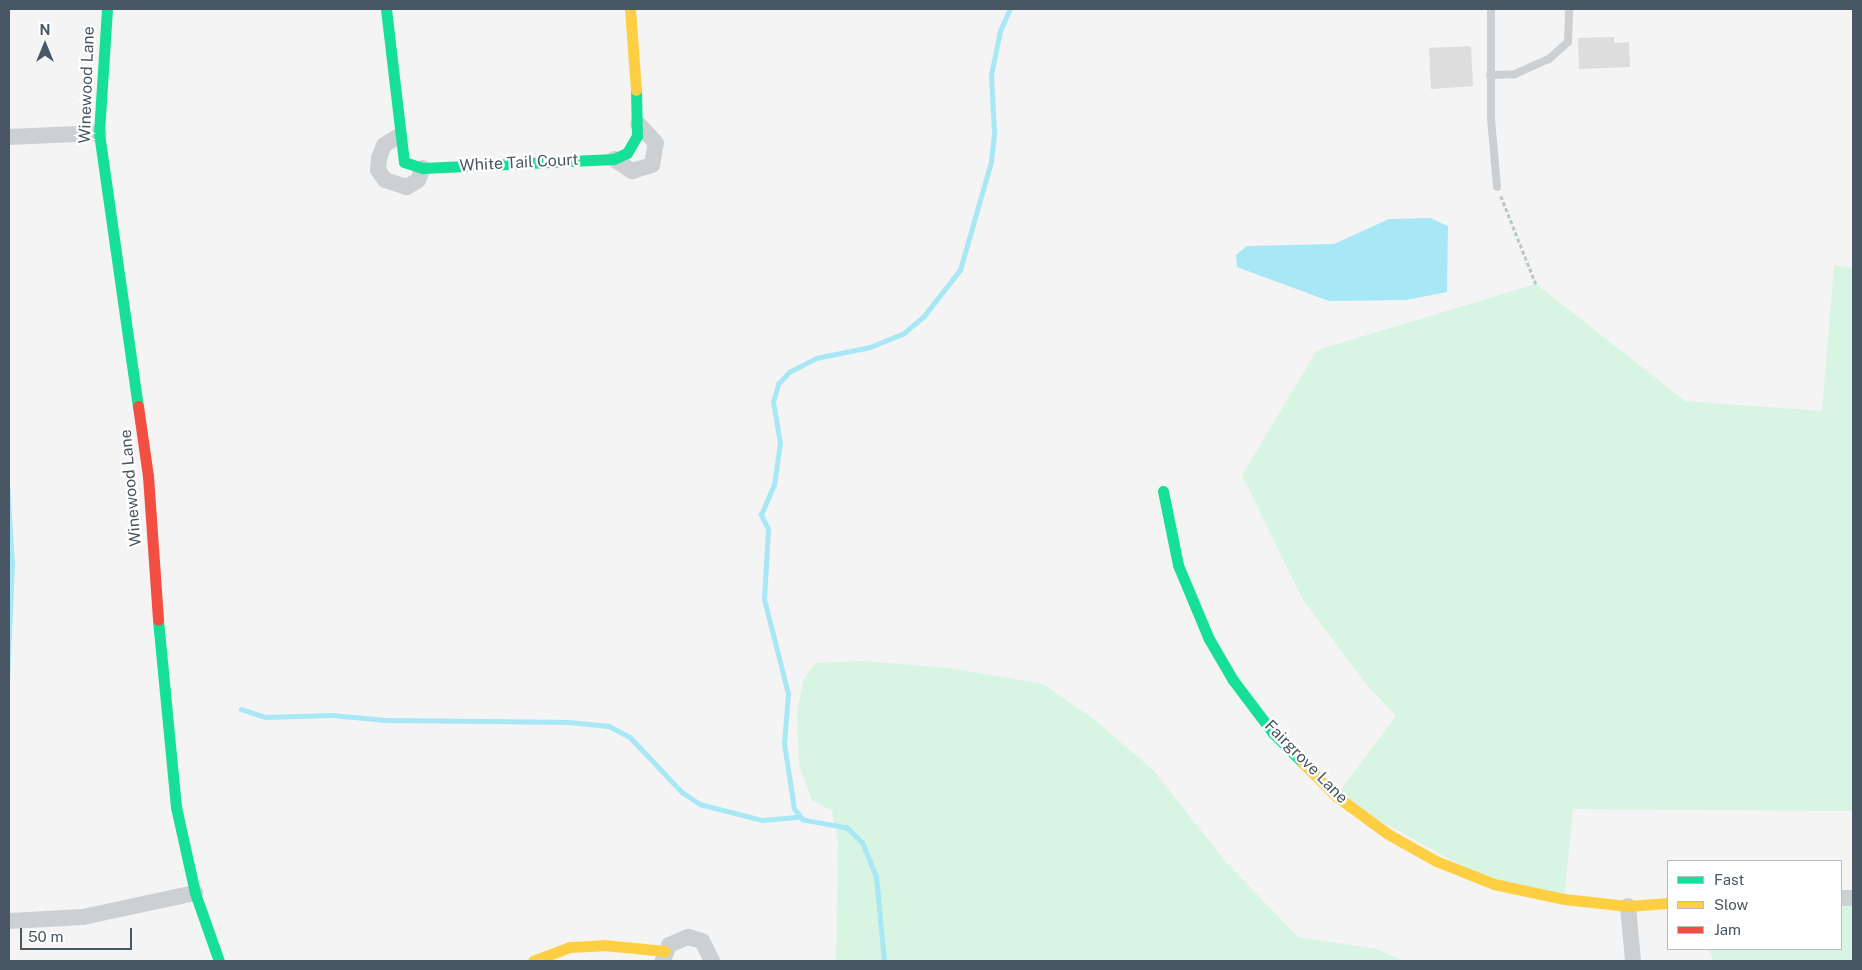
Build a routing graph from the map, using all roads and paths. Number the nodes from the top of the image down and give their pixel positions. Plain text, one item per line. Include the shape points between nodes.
1 (107, 9) edge
2 (386, 9) edge
3 (630, 9) edge
4 (1491, 9) edge
5 (1569, 9) edge
6 (1490, 75) junction
7 (638, 124) junction
8 (99, 133) junction
9 (398, 136) junction
10 (9, 137) edge
11 (614, 159) junction
12 (424, 168) junction
13 (1497, 187) joint
14 (1536, 284) dead end
15 (1163, 491) dead end
16 (195, 893) junction
17 (1667, 903) edge
18 (1628, 906) junction
19 (9, 921) edge
20 (664, 956) edge
21 (219, 961) edge
22 (533, 961) edge
23 (712, 961) edge
24 (1632, 961) edge

1 - 8 street, Winewood Lane
2 - 9 street, White Tail Court
3 - 7 street
4 - 6 lane
5 - 6 lane via 1568,42 1549,59 1515,74
6 - 13 lane
7 - 11 street via 634,144
7 - 11 street via 656,143 658,153 652,165 632,171
8 - 10 street
8 - 16 street, Winewood Lane via 148,476 176,807
9 - 12 street, White Tail Court via 404,162
9 - 12 street via 384,145 378,158 378,170 385,180 407,187 418,180
11 - 12 street, White Tail Court
13 - 14 path
15 - 18 street, Fairgrove Lane via 1178,565 1209,639 1233,680 1273,733 1336,796 1388,834 1436,861 1494,884 1564,899
16 - 19 street via 83,917
16 - 21 street, Winewood Lane
17 - 18 street, Fairgrove Lane
18 - 24 street
20 - 22 street via 604,945 569,947
20 - 23 street via 678,939 694,938 709,950

